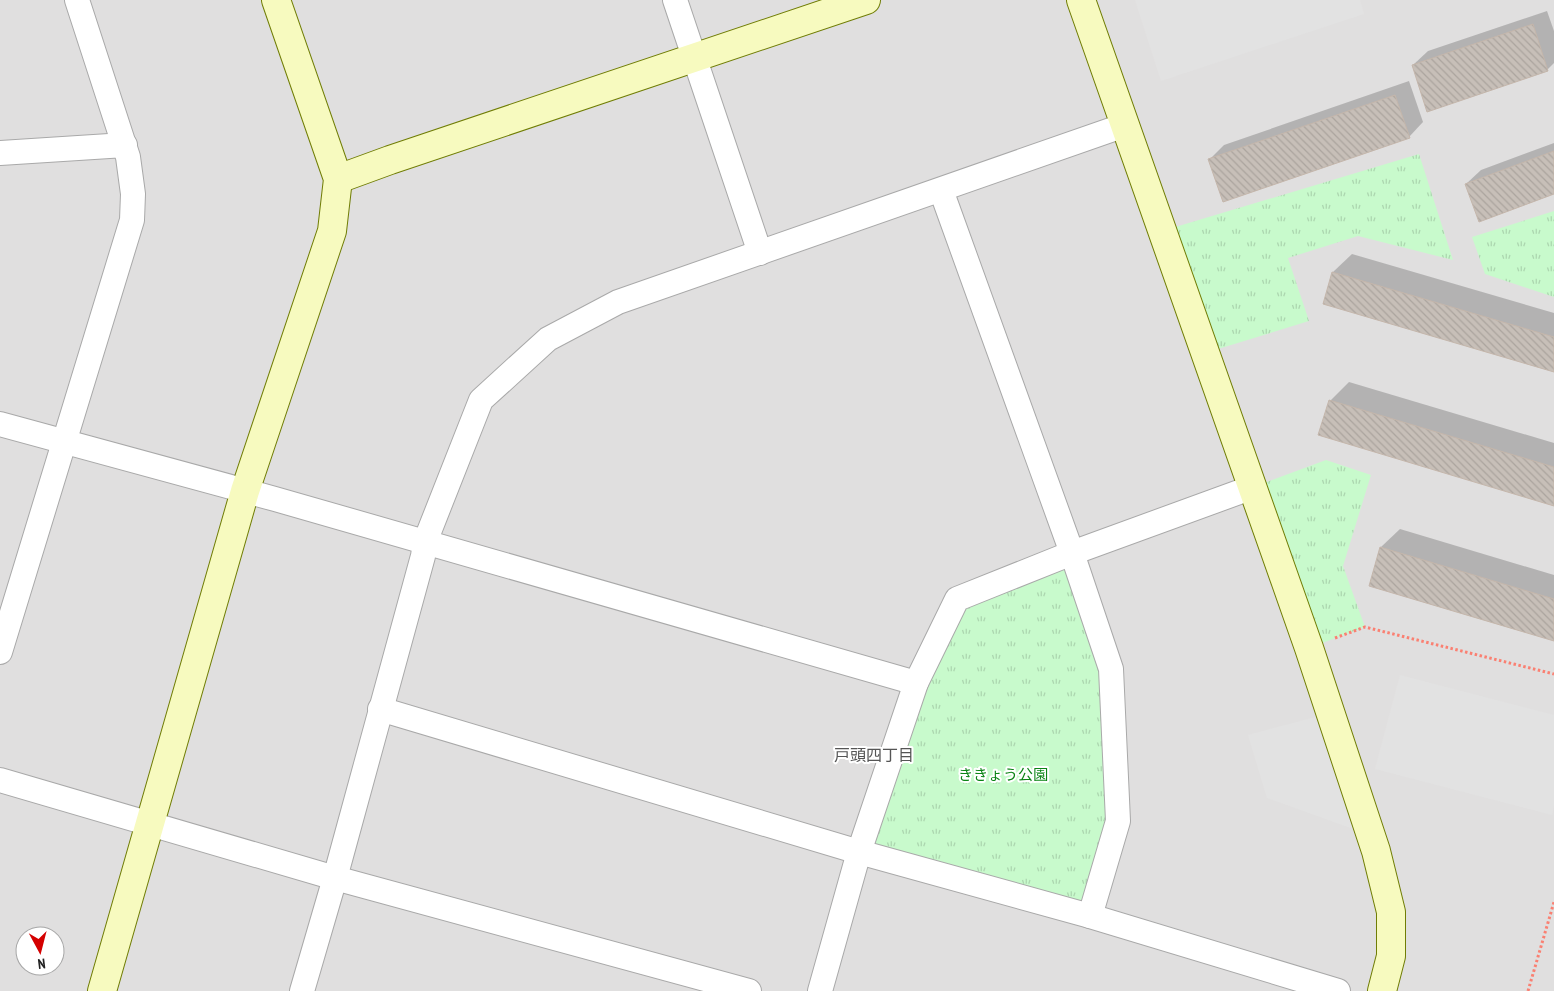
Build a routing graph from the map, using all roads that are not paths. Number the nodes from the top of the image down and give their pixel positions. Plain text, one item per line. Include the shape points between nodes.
1 (77, 0) edge
2 (276, 0) edge
3 (675, 0) edge
4 (866, 0) edge
5 (1081, 0) edge
6 (695, 58) junction
7 (1125, 125) junction
8 (124, 145) junction
9 (0, 153) edge
10 (338, 179) junction
11 (941, 190) junction
12 (760, 253) junction
13 (0, 424) edge
14 (64, 443) junction
15 (1253, 487) junction
16 (245, 490) junction
17 (425, 542) junction
18 (1072, 553) junction
19 (8, 598) edge
20 (0, 652) edge
21 (916, 683) junction
22 (380, 709) junction
23 (0, 780) edge
24 (150, 824) junction
25 (859, 852) junction
26 (335, 878) junction
27 (1090, 916) junction
28 (102, 991) edge
29 (302, 991) edge
30 (749, 991) edge
31 (820, 991) edge
32 (1338, 991) edge
33 (1382, 991) edge

1 - 8 street
2 - 10 street
3 - 6 street
4 - 6 street
5 - 7 street
6 - 10 street
6 - 12 street
7 - 11 street
7 - 15 street
8 - 9 street
8 - 14 street via 133,194 132,220
10 - 16 street via 332,231
11 - 12 street
11 - 18 street
12 - 17 street via 618,302 548,338 480,400
13 - 14 street
14 - 16 street
14 - 19 street
15 - 18 street
15 - 33 street via 1376,851 1391,912 1391,956
16 - 17 street
16 - 24 street
17 - 21 street
17 - 22 street
18 - 21 street via 957,599
18 - 27 street via 1111,669 1118,821
19 - 20 street
21 - 25 street
22 - 25 street
22 - 26 street
23 - 24 street
24 - 26 street
24 - 28 street
25 - 27 street
25 - 31 street
26 - 29 street
26 - 30 street
27 - 32 street

